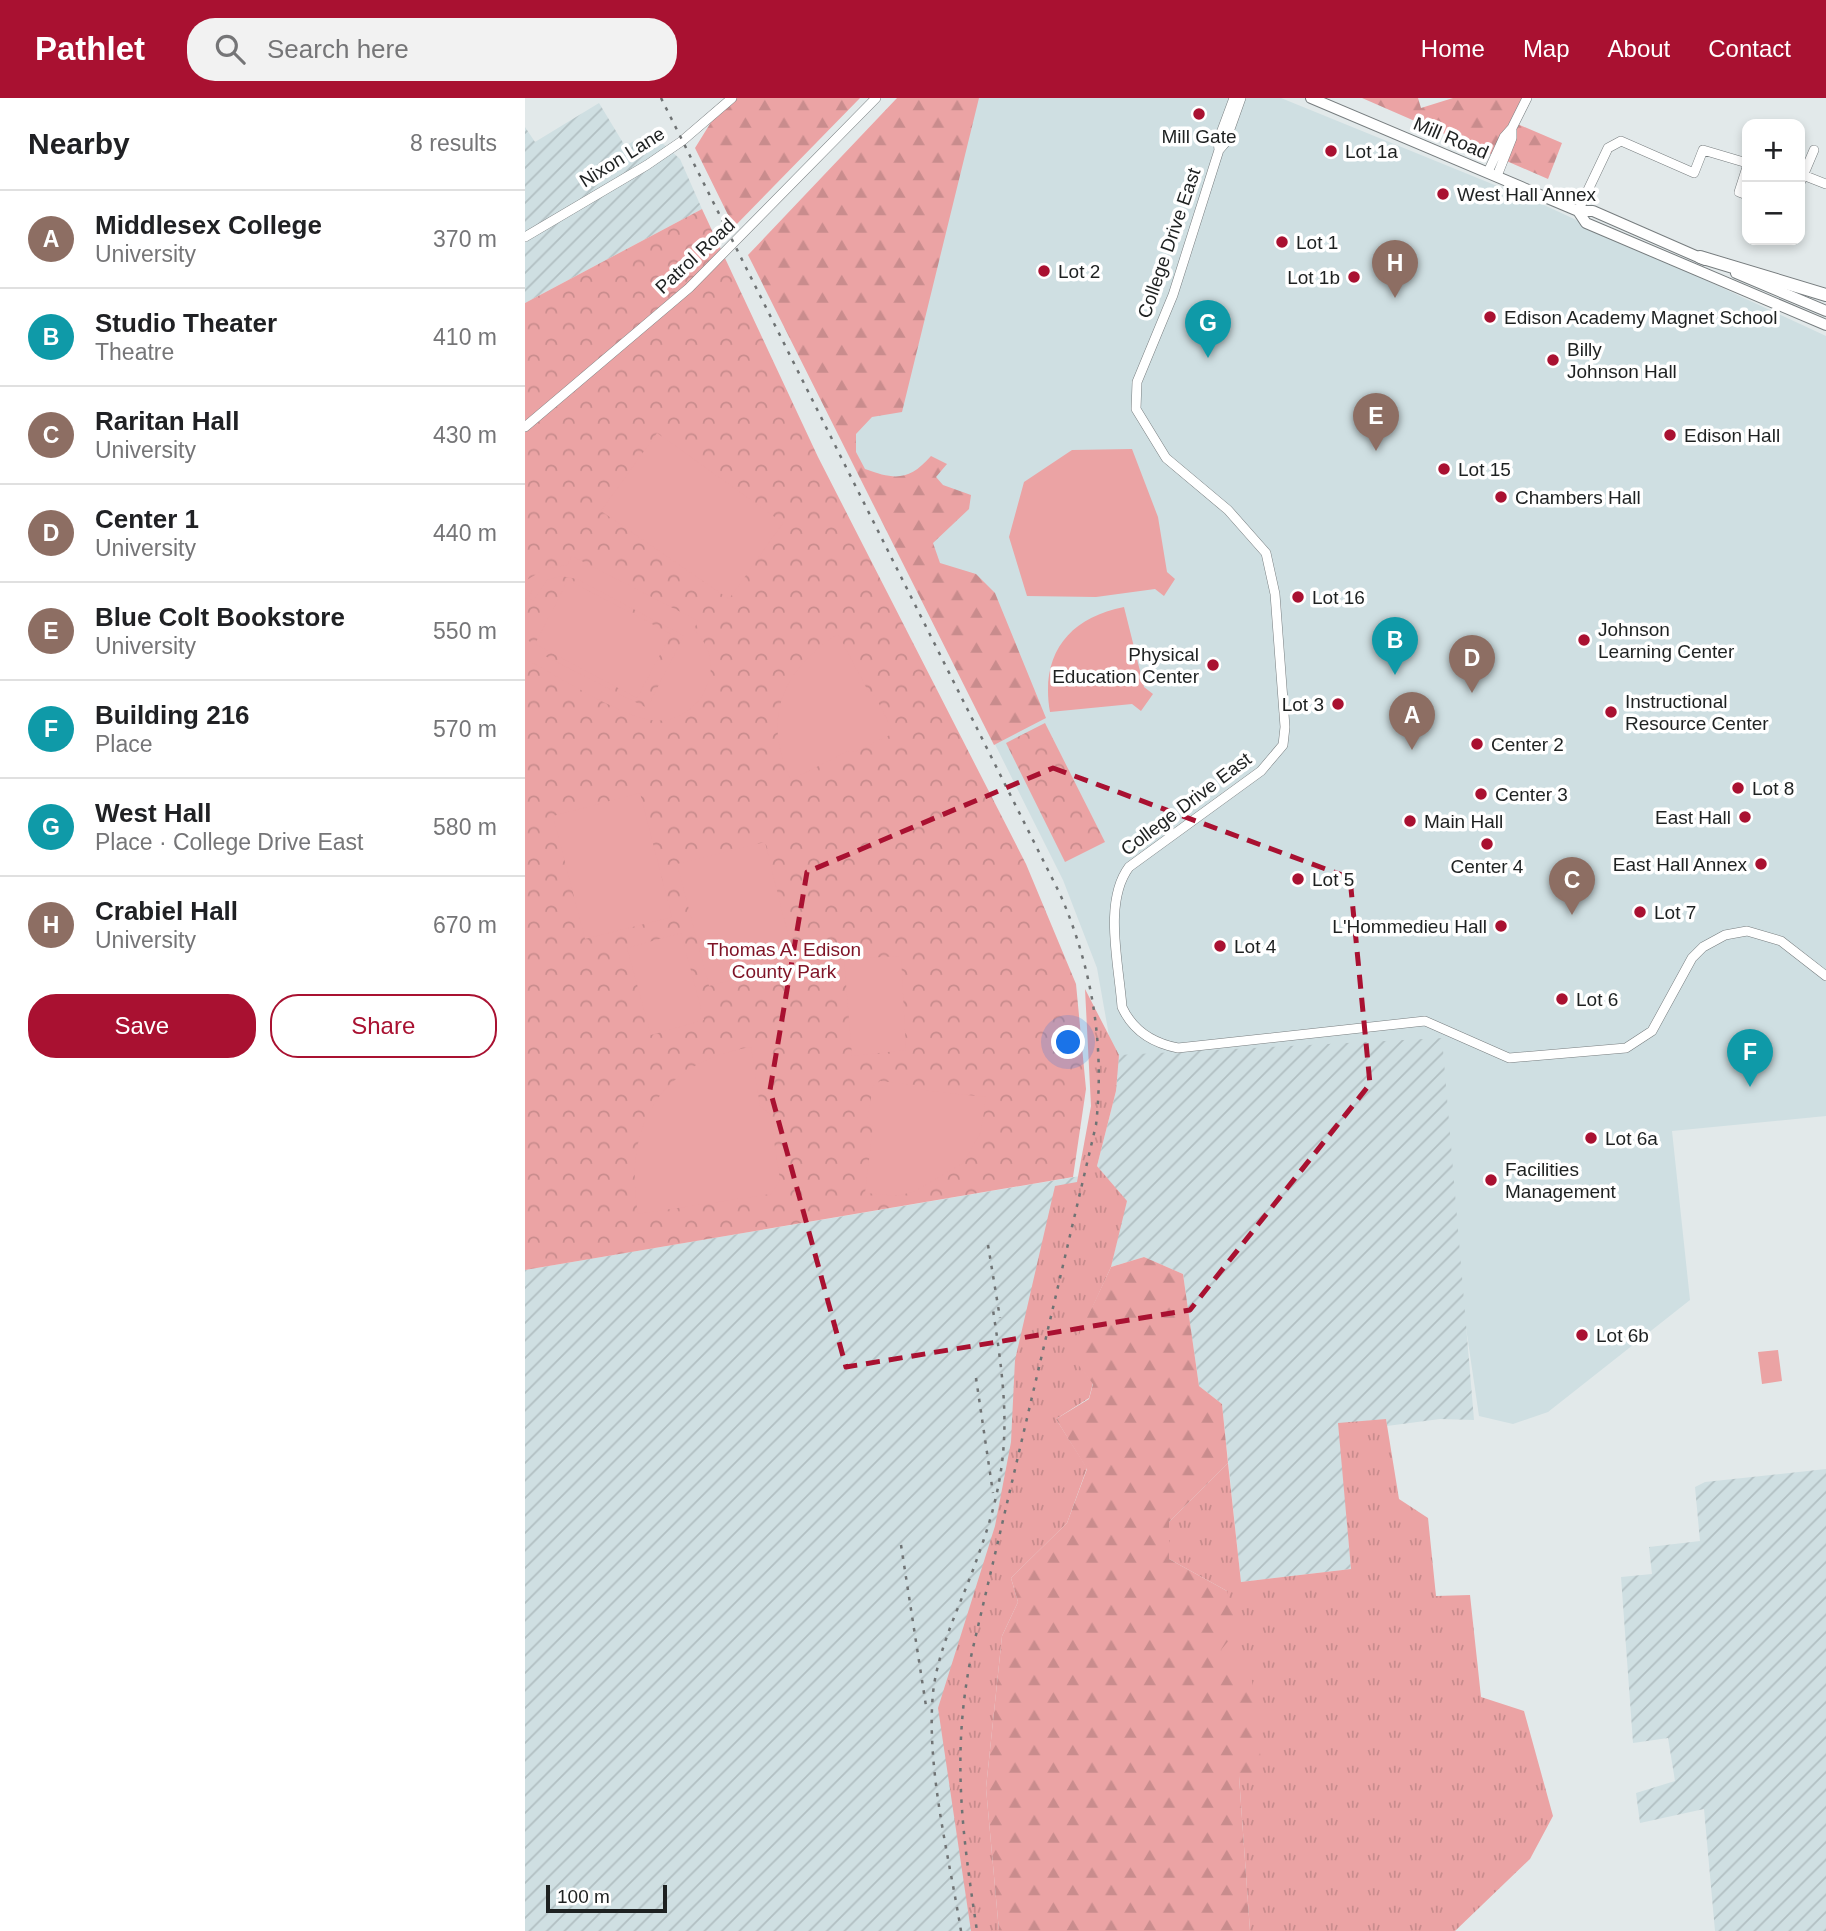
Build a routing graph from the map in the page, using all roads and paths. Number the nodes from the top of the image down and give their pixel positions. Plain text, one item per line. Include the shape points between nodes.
1 (732, 98) edge
2 (876, 98) edge
3 (1234, 98) edge
4 (1241, 98) edge
5 (1311, 98) edge
6 (1527, 98) edge
7 (1219, 150) junction
8 (1814, 150) dead end
9 (1742, 163) edge
10 (1805, 170) edge
11 (1492, 174) junction
12 (1805, 180) edge
13 (1826, 184) edge
14 (1578, 211) junction
15 (525, 237) edge
16 (1700, 257) junction
17 (1826, 295) edge
18 (1826, 311) edge
19 (1826, 325) edge
20 (525, 427) edge
21 (1826, 976) edge

1 - 15 street, Nixon Lane via 657,158
2 - 20 street, Patrol Road via 689,288
3 - 7 street, College Drive East
4 - 7 street, College Drive East
5 - 11 street, Mill Road
6 - 11 street
7 - 21 street, College Drive East via 1173,295 1137,382 1136,409 1166,458 1262,544 1275,594 1285,727 1283,745 1261,771 1129,867 1121,879 1115,892 1115,912 1122,1007 1127,1018 1148,1038 1178,1048 1425,1021 1509,1058 1612,1050 1639,1042 1660,1020 1692,958 1725,935 1765,934 1796,951
8 - 10 street
9 - 14 street via 1703,150 1694,173 1621,141 1608,148
11 - 14 street, Mill Road
12 - 13 street
14 - 16 street, Mill Road via 1593,211
14 - 19 street, Mill Road via 1586,223
16 - 17 main road
16 - 18 street, Mill Road

